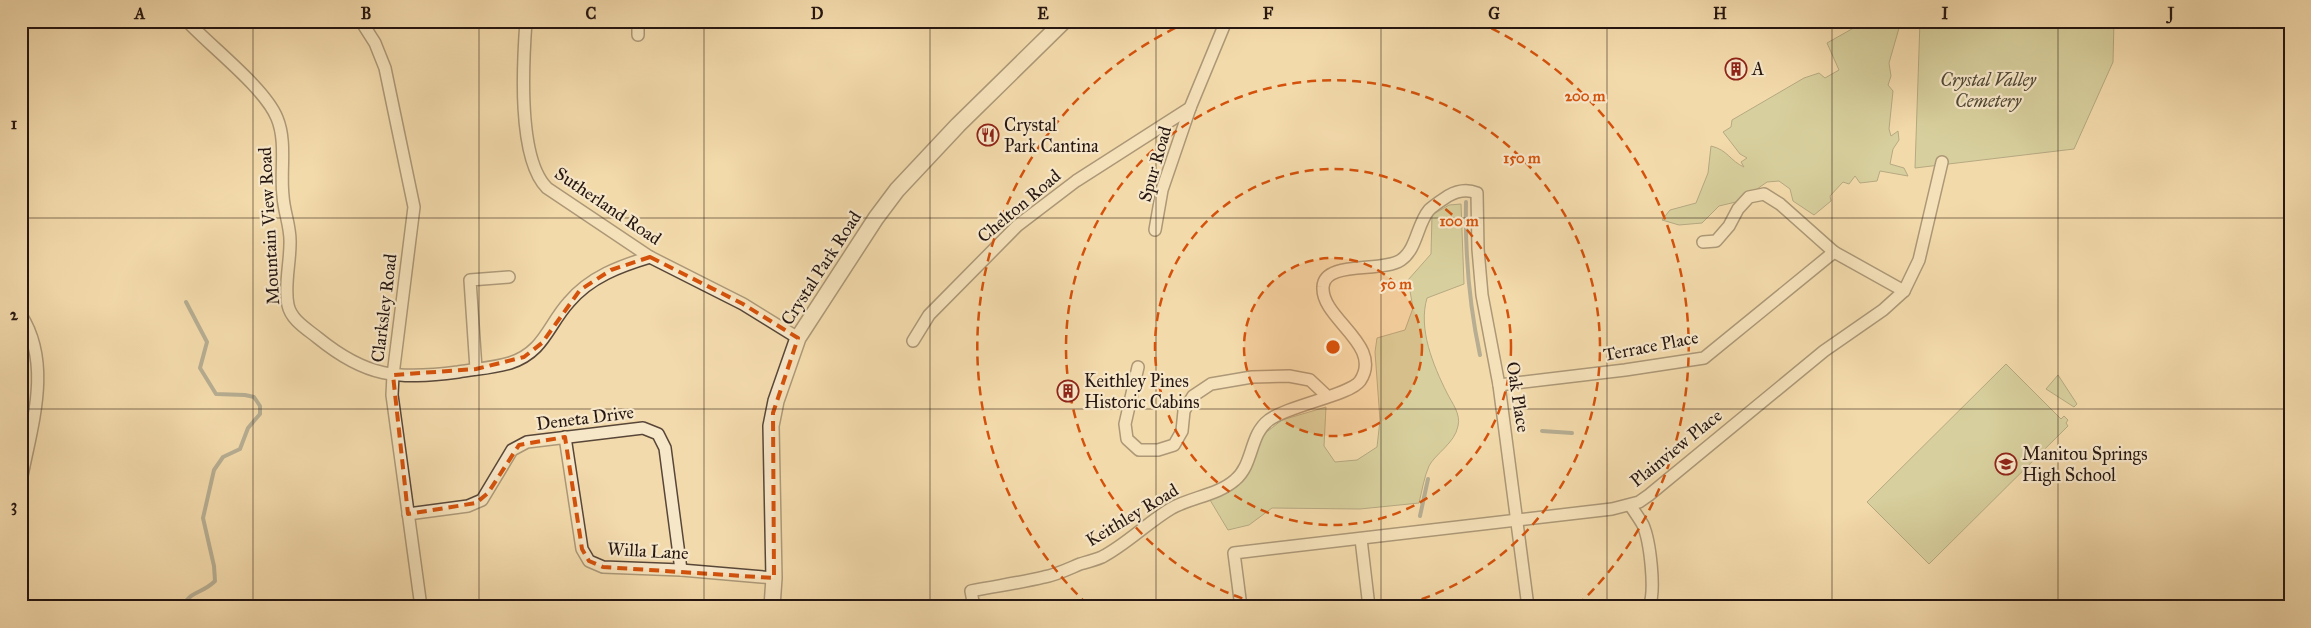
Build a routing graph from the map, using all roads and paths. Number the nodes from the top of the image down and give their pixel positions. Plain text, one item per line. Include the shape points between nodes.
1 (188, 21) edge
2 (361, 21) edge
3 (526, 21) edge
4 (638, 21) edge
5 (1064, 21) edge
6 (1226, 21) edge
7 (638, 35) dead end
8 (1190, 108) junction
9 (1942, 162) dead end
10 (1477, 193) joint
11 (1155, 230) dead end
12 (1703, 242) dead end
13 (1834, 252) junction
14 (650, 257) junction
15 (509, 277) dead end
16 (1904, 291) junction
17 (21, 315) edge
18 (798, 338) junction
19 (913, 341) dead end
20 (1138, 366) dead end
21 (476, 369) junction
22 (393, 375) junction
23 (1499, 385) junction
24 (1327, 396) junction
25 (565, 437) junction
26 (21, 481) edge
27 (1630, 505) junction
28 (408, 514) junction
29 (1518, 521) junction
30 (1361, 539) junction
31 (682, 570) junction
32 (774, 578) junction
33 (421, 607) edge
34 (772, 607) edge
35 (974, 607) edge
36 (1241, 607) edge
37 (1369, 607) edge
38 (1528, 607) edge
39 (1649, 607) edge

1 - 22 street, Mountain View Road via 258,90 277,118 282,150 282,195 290,230 287,297 292,315 347,360
2 - 22 street, Clarksley Road via 385,68 414,207
3 - 14 street, Sutherland Road via 523,89 530,150 538,180
4 - 7 street
5 - 18 street, Crystal Park Road via 897,190
6 - 8 street
8 - 11 street, Spur Road via 1162,190
8 - 19 street, Chelton Road via 1076,181 1017,226 929,314
9 - 16 street, Plainview Place via 1920,260
10 - 23 street, Oak Place via 1482,295
10 - 24 street, Keithley Road via 1470,190 1451,194 1430,210 1402,260 1378,268 1332,272 1326,277 1323,284 1325,301 1357,341 1365,367 1359,383 1351,390
12 - 13 street via 1716,241 1749,196 1764,194 1780,204
13 - 16 street
13 - 23 street, Terrace Place via 1704,358
14 - 18 street, Sutherland Road via 742,304
14 - 21 street, Mountain View Road via 611,270 580,290 562,310 542,343 524,357
15 - 21 street via 470,280
16 - 27 street, Plainview Place via 1883,310 1824,351 1656,490
17 - 26 street via 34,343 39,374
18 - 32 street, Crystal Park Road via 776,401 771,426
20 - 24 street via 1125,424 1127,439 1139,450 1158,450 1174,445 1182,431 1184,411 1193,396 1211,384 1252,377 1289,376 1310,380
21 - 22 street, Mountain View Road via 427,376
22 - 28 street, Clarksley Road via 392,395
23 - 29 street, Oak Place
24 - 35 street, Keithley Road via 1270,420 1257,434 1246,464 1235,480 1174,507 1102,557 1046,577 972,591
25 - 28 street, Deneta Drive via 519,445 512,450 488,493 476,503
25 - 31 street, Willa Lane via 582,549 589,561 603,567
25 - 31 street, Deneta Drive via 643,428 658,434 665,448
27 - 29 street, Plainview Place
27 - 39 street via 1643,526 1650,561 1654,592
28 - 33 street, Clarksley Road
29 - 30 street, Plainview Place
29 - 38 street, Oak Place
30 - 36 street, Plainview Place via 1234,553
30 - 37 street
31 - 32 street, Willa Lane
32 - 34 street, Crystal Park Road

